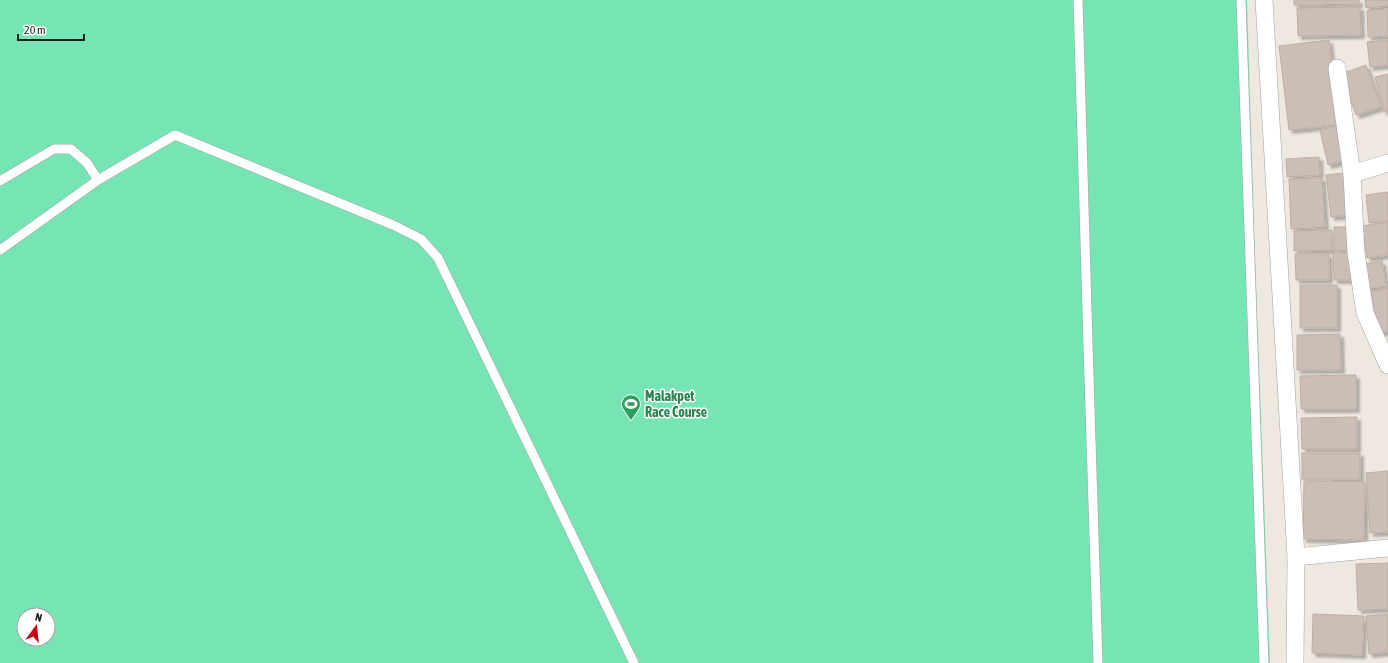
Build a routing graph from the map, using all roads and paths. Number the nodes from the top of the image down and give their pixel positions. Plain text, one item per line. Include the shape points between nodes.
1 (1078, 0) edge
2 (1241, 0) edge
3 (1264, 0) edge
4 (1336, 68) dead end
5 (1388, 163) edge
6 (1352, 174) junction
7 (98, 180) junction
8 (0, 181) edge
9 (0, 250) edge
10 (1384, 346) edge
11 (1388, 365) edge
12 (1388, 548) edge
13 (1296, 557) junction
14 (634, 663) edge
15 (1098, 663) edge
16 (1264, 663) edge
17 (1295, 663) edge

1 - 15 lane
2 - 16 lane
3 - 13 street
4 - 6 street
5 - 6 street
6 - 10 street via 1356,254 1365,313
7 - 8 lane via 87,163 71,150 54,149
7 - 9 lane
7 - 14 lane via 175,135 421,239 438,258
10 - 11 street
12 - 13 street
13 - 17 street

